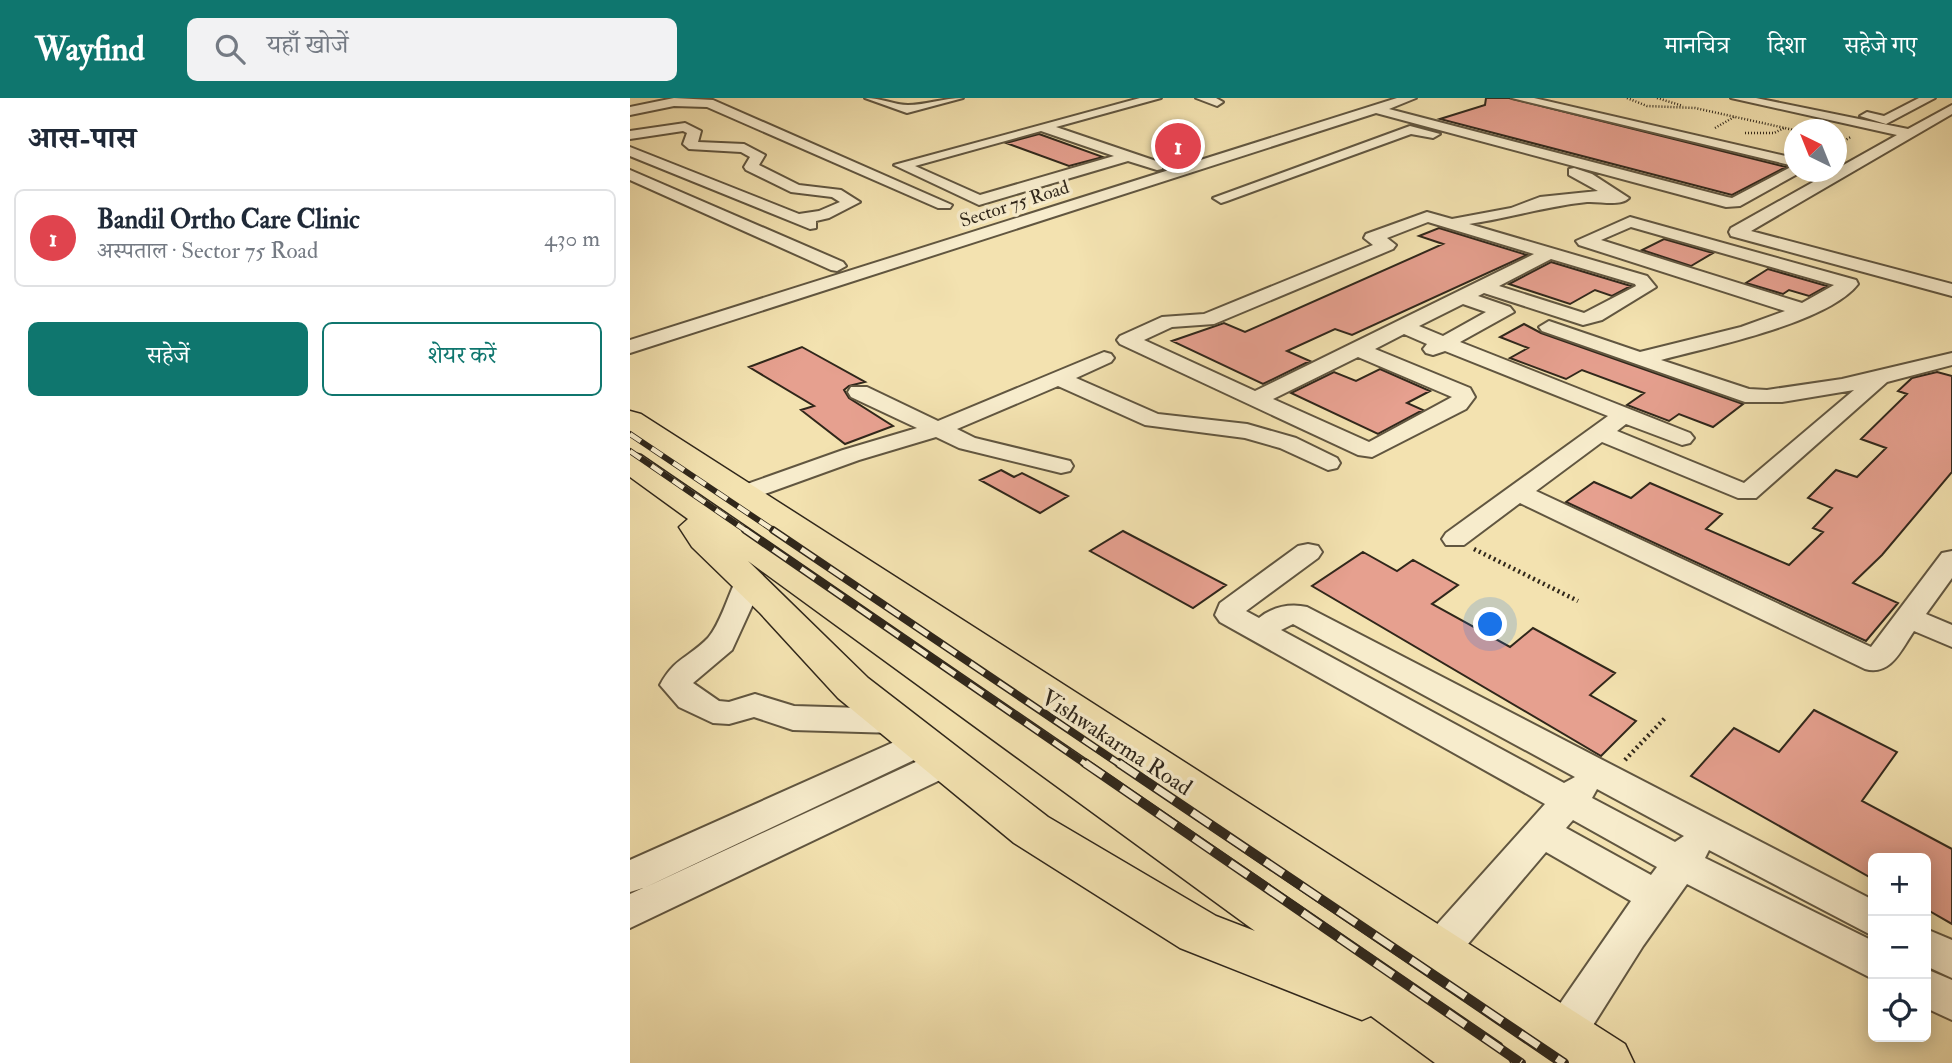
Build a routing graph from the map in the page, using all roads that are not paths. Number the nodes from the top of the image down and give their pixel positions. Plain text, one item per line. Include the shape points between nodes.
1 (871, 98) edge
2 (957, 98) edge
3 (1155, 98) edge
4 (1202, 98) edge
5 (1410, 98) edge
6 (1518, 98) edge
7 (1541, 98) edge
8 (1737, 98) edge
9 (1773, 98) edge
10 (1929, 98) edge
11 (1803, 100) edge
12 (1217, 102) dead end
13 (1375, 104) edge
14 (1952, 109) edge
15 (630, 111) edge
16 (1416, 121) junction
17 (1042, 127) junction
18 (1910, 133) junction
19 (630, 135) edge
20 (630, 151) edge
21 (1784, 152) edge
22 (1130, 156) junction
23 (1784, 160) edge
24 (1847, 163) edge
25 (1157, 166) junction
26 (683, 171) junction
27 (630, 174) edge
28 (1784, 176) edge
29 (647, 181) junction
30 (1820, 182) edge
31 (1771, 183) junction
32 (630, 184) edge
33 (1806, 192) junction
34 (1221, 198) dead end
35 (1657, 200) dead end
36 (956, 211) dead end
37 (1762, 220) junction
38 (1459, 221) dead end
39 (1550, 253) junction
40 (830, 268) junction
41 (1483, 287) junction
42 (1952, 290) edge
43 (1462, 297) junction
44 (1803, 310) junction
45 (1503, 311) junction
46 (1403, 327) junction
47 (630, 330) edge
48 (1444, 343) junction
49 (630, 347) edge
50 (1358, 349) junction
51 (1104, 358) dead end
52 (1639, 359) junction
53 (1948, 363) edge
54 (1400, 367) junction
55 (1056, 377) junction
56 (1879, 380) junction
57 (859, 392) dead end
58 (1255, 399) junction
59 (1624, 415) junction
60 (630, 420) edge
61 (936, 430) junction
62 (1600, 433) junction
63 (1682, 438) dead end
64 (1328, 463) dead end
65 (1061, 466) dead end
66 (644, 474) edge
67 (1517, 492) junction
68 (742, 494) junction
69 (1455, 539) road end
70 (1308, 552) dead end
71 (1952, 559) edge
72 (749, 582) junction
73 (1907, 617) junction
74 (1260, 632) junction
75 (1952, 637) edge
76 (1086, 721) junction
77 (921, 742) junction
78 (1041, 750) junction
79 (1601, 774) junction
80 (1569, 802) junction
81 (1706, 830) junction
82 (1543, 832) junction
83 (1681, 863) junction
84 (630, 877) edge
85 (1656, 897) junction
86 (630, 912) edge
87 (1868, 916) edge
88 (1931, 949) edge
89 (1437, 952) junction
90 (1868, 958) edge
91 (1952, 960) edge
92 (1931, 990) edge
93 (1952, 1001) edge
94 (1412, 1014) junction
95 (1563, 1035) junction
96 (1480, 1063) edge
97 (1605, 1063) edge

1 - 2 street via 907,109
3 - 17 street
4 - 12 street
5 - 13 street, Sector 75 Road
6 - 23 street
7 - 21 street
8 - 18 street
9 - 11 street
10 - 11 street via 1886,120
13 - 16 street
13 - 25 street, Sector 75 Road
13 - 49 street, Sector 75 Road
14 - 18 street
15 - 36 street via 674,102 709,103
16 - 31 street via 1726,202 1734,203
16 - 34 street
16 - 38 street via 1434,134 1591,177 1602,188 1627,198 1569,198
17 - 22 street
17 - 22 street via 901,165 979,200
18 - 24 street
19 - 26 street via 685,127 694,131 690,144 694,146 744,148 758,155 751,167 796,189 836,193 852,202 803,221
20 - 26 street
22 - 25 street
25 - 40 street, Sector 75 Road
26 - 29 street
27 - 29 street
28 - 31 street
29 - 40 street
30 - 33 street
31 - 33 street
32 - 40 street
33 - 37 street
35 - 37 street
37 - 42 street via 1737,232
39 - 41 street
39 - 41 street via 1641,280 1647,287 1583,320
39 - 58 street via 1427,217 1372,238 1387,245 1207,320 1169,321 1127,340
40 - 47 street, Sector 75 Road
41 - 43 street
43 - 45 street
43 - 46 street
44 - 44 street via 1849,284 1630,222 1585,242
44 - 52 street
45 - 48 street
45 - 52 street
46 - 48 street
46 - 50 street
48 - 54 street
48 - 59 street
50 - 54 street
50 - 58 street
51 - 55 street
52 - 56 street via 1753,397
53 - 56 street
54 - 58 street via 1464,397 1372,450
55 - 61 street
55 - 64 street via 1153,419 1247,431 1287,443
56 - 62 street via 1747,493
57 - 61 street
59 - 62 street
59 - 63 street
60 - 68 main road, Vishwakarma Road
61 - 65 street via 967,443
61 - 68 street
62 - 67 street
66 - 72 main road
66 - 78 main road, Vishwakarma Road
67 - 69 street
67 - 73 street via 1876,662
68 - 76 main road, Vishwakarma Road
70 - 74 street via 1230,609 1233,618
71 - 73 street
72 - 77 main road via 853,688
72 - 77 street via 721,643 682,673 676,685 690,699 713,712 755,705 793,718
73 - 75 street
74 - 79 street via 1278,617 1297,614
74 - 80 street
76 - 78 main road
76 - 89 main road, Vishwakarma Road
77 - 84 street
77 - 86 street
77 - 94 main road via 1031,830 1198,932
78 - 94 main road, Vishwakarma Road
79 - 80 street
79 - 81 street
80 - 82 street
80 - 83 street
81 - 83 street
81 - 87 street
82 - 85 street
82 - 89 street
83 - 85 street
83 - 90 street
85 - 95 street
88 - 91 street
89 - 95 main road, Vishwakarma Road
92 - 93 street
94 - 96 main road, Vishwakarma Road
95 - 97 main road, Vishwakarma Road

